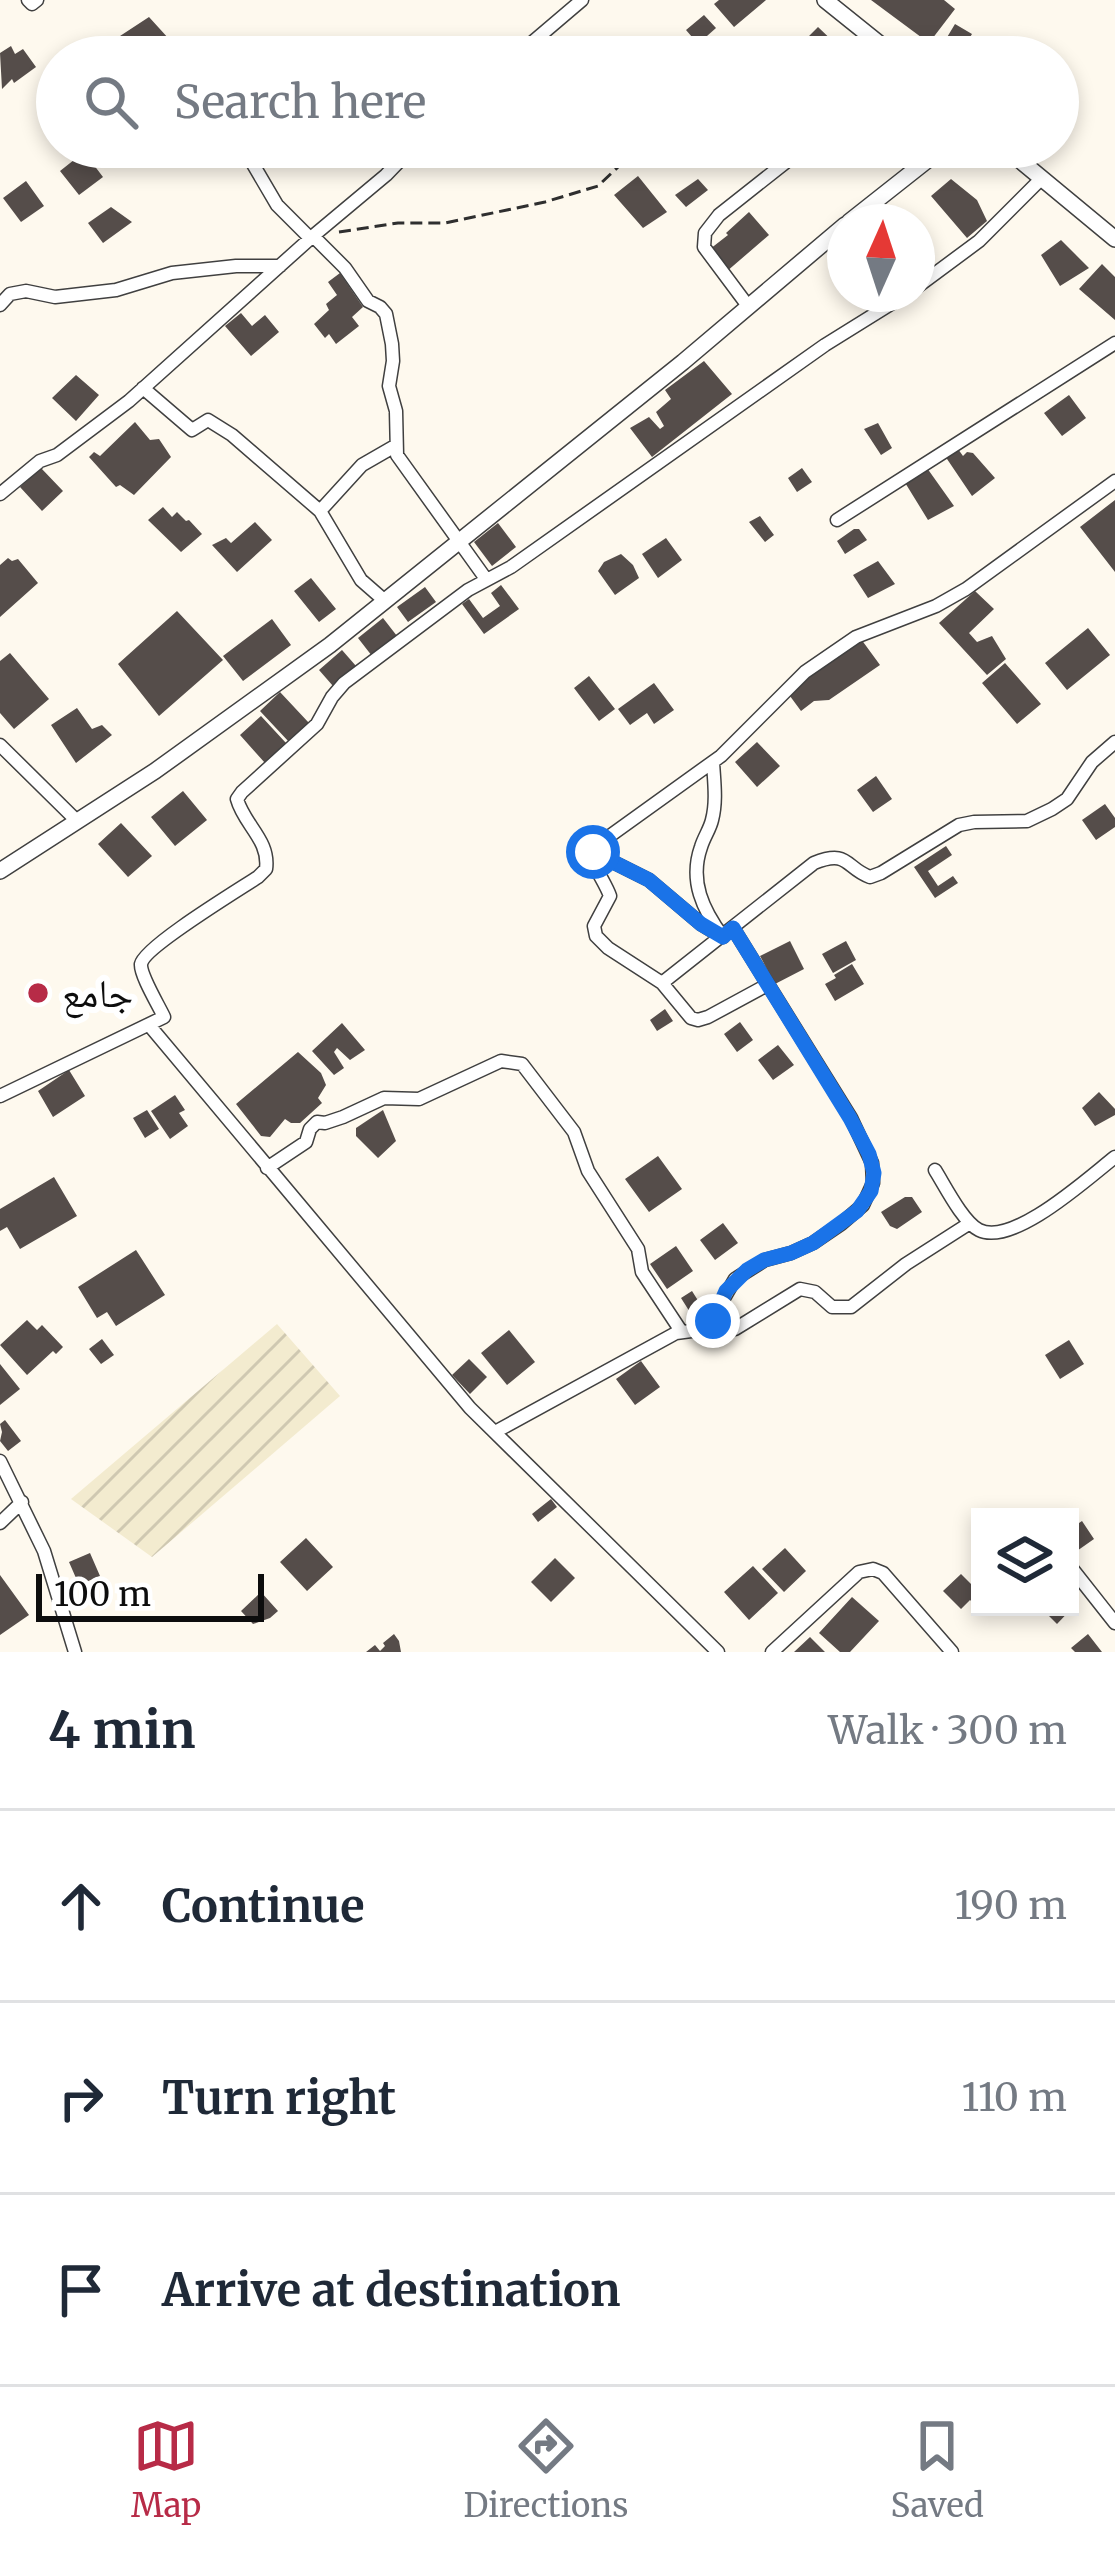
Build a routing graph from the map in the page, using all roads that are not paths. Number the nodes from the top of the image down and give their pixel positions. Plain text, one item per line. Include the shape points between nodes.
1 (582, 0) edge
2 (825, 0) edge
3 (540, 36) edge
4 (870, 36) edge
5 (255, 168) edge
6 (393, 168) edge
7 (778, 168) edge
8 (916, 168) edge
9 (1030, 168) edge
10 (1042, 178) junction
11 (872, 204) edge
12 (312, 237) junction
13 (1115, 239) edge
14 (827, 241) edge
15 (280, 266) junction
16 (935, 274) edge
17 (0, 304) edge
18 (748, 306) junction
19 (878, 312) edge
20 (1115, 343) edge
21 (143, 388) junction
22 (394, 446) junction
23 (1115, 482) edge
24 (0, 494) edge
25 (320, 511) junction
26 (837, 520) dead end
27 (460, 542) junction
28 (486, 579) junction
29 (385, 601) junction
30 (1115, 742) edge
31 (0, 745) edge
32 (713, 762) junction
33 (77, 821) junction
34 (593, 852) junction
35 (0, 871) edge
36 (728, 933) junction
37 (662, 983) junction
38 (767, 986) junction
39 (149, 1025) junction
40 (0, 1096) edge
41 (1115, 1157) edge
42 (266, 1168) junction
43 (935, 1170) dead end
44 (970, 1223) junction
45 (713, 1321) junction
46 (681, 1331) junction
47 (495, 1432) junction
48 (0, 1461) edge
49 (22, 1502) junction
50 (0, 1523) edge
51 (1079, 1577) edge
52 (1115, 1623) edge
53 (76, 1652) edge
54 (718, 1652) edge
55 (772, 1652) edge
56 (952, 1652) edge

1 - 3 street
2 - 4 street
5 - 12 street via 277,206
6 - 12 street
7 - 18 street via 705,233 704,247
8 - 11 street
9 - 10 street
10 - 13 street
10 - 16 street
12 - 15 street
12 - 22 street via 386,314
14 - 18 street
15 - 17 street via 172,273 55,297 26,291
15 - 21 street
18 - 27 street
19 - 28 street
20 - 26 street
21 - 24 street
21 - 25 street via 192,430 208,420 232,436
22 - 25 street via 362,465
22 - 27 street
23 - 32 street via 966,589 856,638 805,672
25 - 29 street via 361,580
27 - 28 street
27 - 29 street
28 - 39 street via 344,683 317,724 242,792 239,808 267,850 266,868 146,955 142,972 164,1017
29 - 33 street
30 - 36 street via 1067,799 1040,816 959,825 871,877 851,862 824,859
31 - 33 street
32 - 34 street
32 - 36 street via 712,822 697,883 704,912
33 - 35 street
34 - 36 street via 649,880 701,924
34 - 37 street via 610,896 596,936
36 - 37 street
36 - 38 street
37 - 38 street via 698,1020
38 - 45 street via 850,1118 873,1183 857,1211 813,1243 734,1280
39 - 40 street
39 - 42 street
41 - 44 street via 1016,1228 992,1234
42 - 46 street via 306,1142 317,1122 383,1099 418,1099 501,1060 522,1064 574,1132 588,1171 638,1249 641,1272
42 - 47 street
43 - 44 street
44 - 45 street via 851,1307 800,1289 735,1329
45 - 46 street
46 - 47 street
47 - 54 street
48 - 49 street
49 - 50 street
49 - 53 street
51 - 52 street
55 - 56 street via 873,1569

